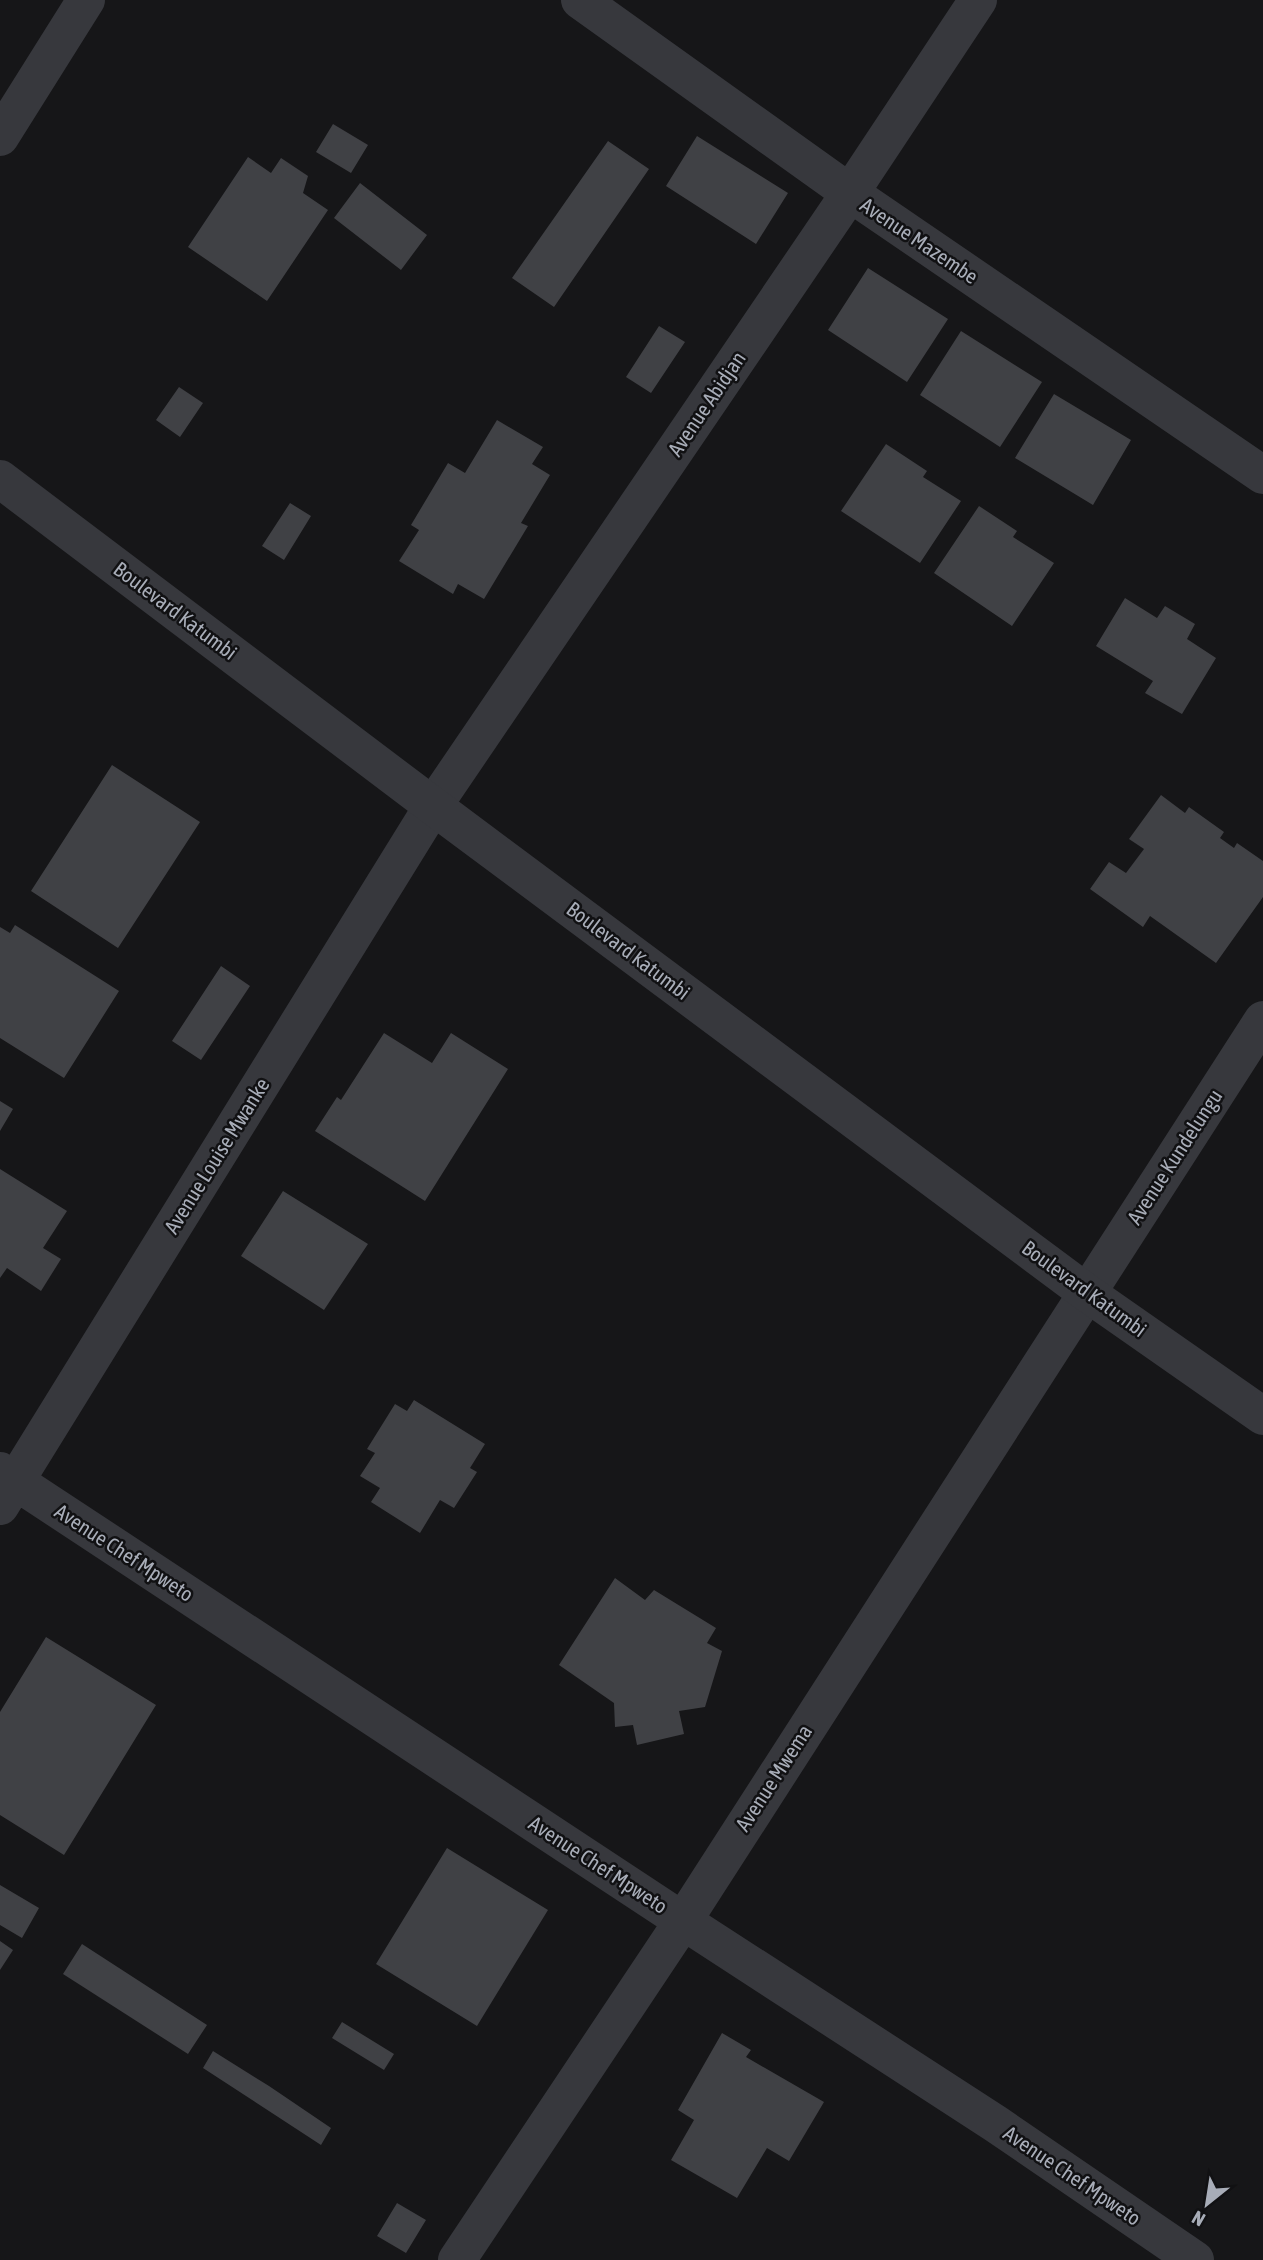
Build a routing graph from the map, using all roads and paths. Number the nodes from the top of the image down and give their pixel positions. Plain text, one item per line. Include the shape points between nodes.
1 (86, 0) edge
2 (580, 0) edge
3 (978, 0) edge
4 (0, 137) edge
5 (850, 193) junction
6 (1263, 475) edge
7 (0, 479) edge
8 (433, 806) junction
9 (1263, 1020) edge
10 (1087, 1293) junction
11 (1263, 1416) edge
12 (5, 1486) edge
13 (683, 1921) junction
14 (457, 2260) edge
15 (1195, 2260) edge

1 - 4 street
2 - 5 street, Avenue Mazembe
3 - 5 street, Avenue Abidjan
5 - 6 street, Avenue Mazembe
5 - 8 street, Avenue Abidjan
7 - 8 street, Boulevard Katumbi
8 - 10 street, Boulevard Katumbi
8 - 12 street, Avenue Louise Mwanke
9 - 10 street, Avenue Kundelungu
10 - 11 street, Boulevard Katumbi
10 - 13 street, Avenue Mwema
12 - 13 street, Avenue Chef Mpweto
13 - 14 street, Avenue Mwema
13 - 15 street, Avenue Chef Mpweto via 996,2124

